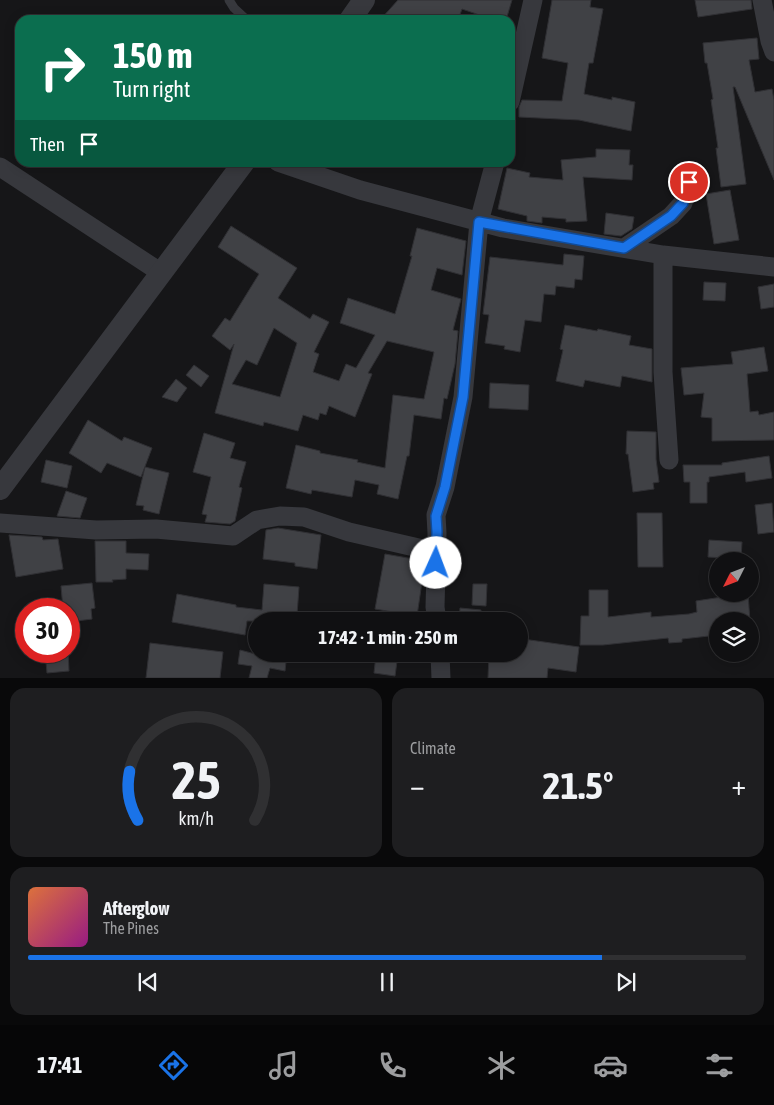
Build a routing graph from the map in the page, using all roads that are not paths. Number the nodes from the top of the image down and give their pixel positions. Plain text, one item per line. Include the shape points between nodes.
1 (229, 0) edge
2 (364, 0) edge
3 (533, 0) edge
4 (762, 0) edge
5 (242, 15) edge
6 (354, 15) edge
7 (774, 52) edge
8 (515, 80) edge
9 (240, 167) edge
10 (293, 167) edge
11 (493, 167) edge
12 (0, 168) edge
13 (689, 182) dead end
14 (479, 222) junction
15 (624, 248) junction
16 (663, 255) junction
17 (774, 267) edge
18 (160, 272) junction
19 (669, 460) dead end
20 (0, 489) edge
21 (0, 523) edge
22 (436, 552) junction
23 (436, 612) edge
24 (440, 662) edge
25 (440, 678) edge

1 - 5 lane
2 - 6 street
3 - 8 street
4 - 7 street
9 - 18 street
10 - 14 street via 360,190
11 - 14 street
12 - 18 street
13 - 15 street via 683,203 671,216
14 - 15 street
14 - 22 street via 463,397 436,516
15 - 16 street
16 - 17 street
16 - 19 street
18 - 20 street
21 - 22 street via 96,530 156,529 233,536 257,520 280,516 304,517 349,532
22 - 23 street
24 - 25 street

